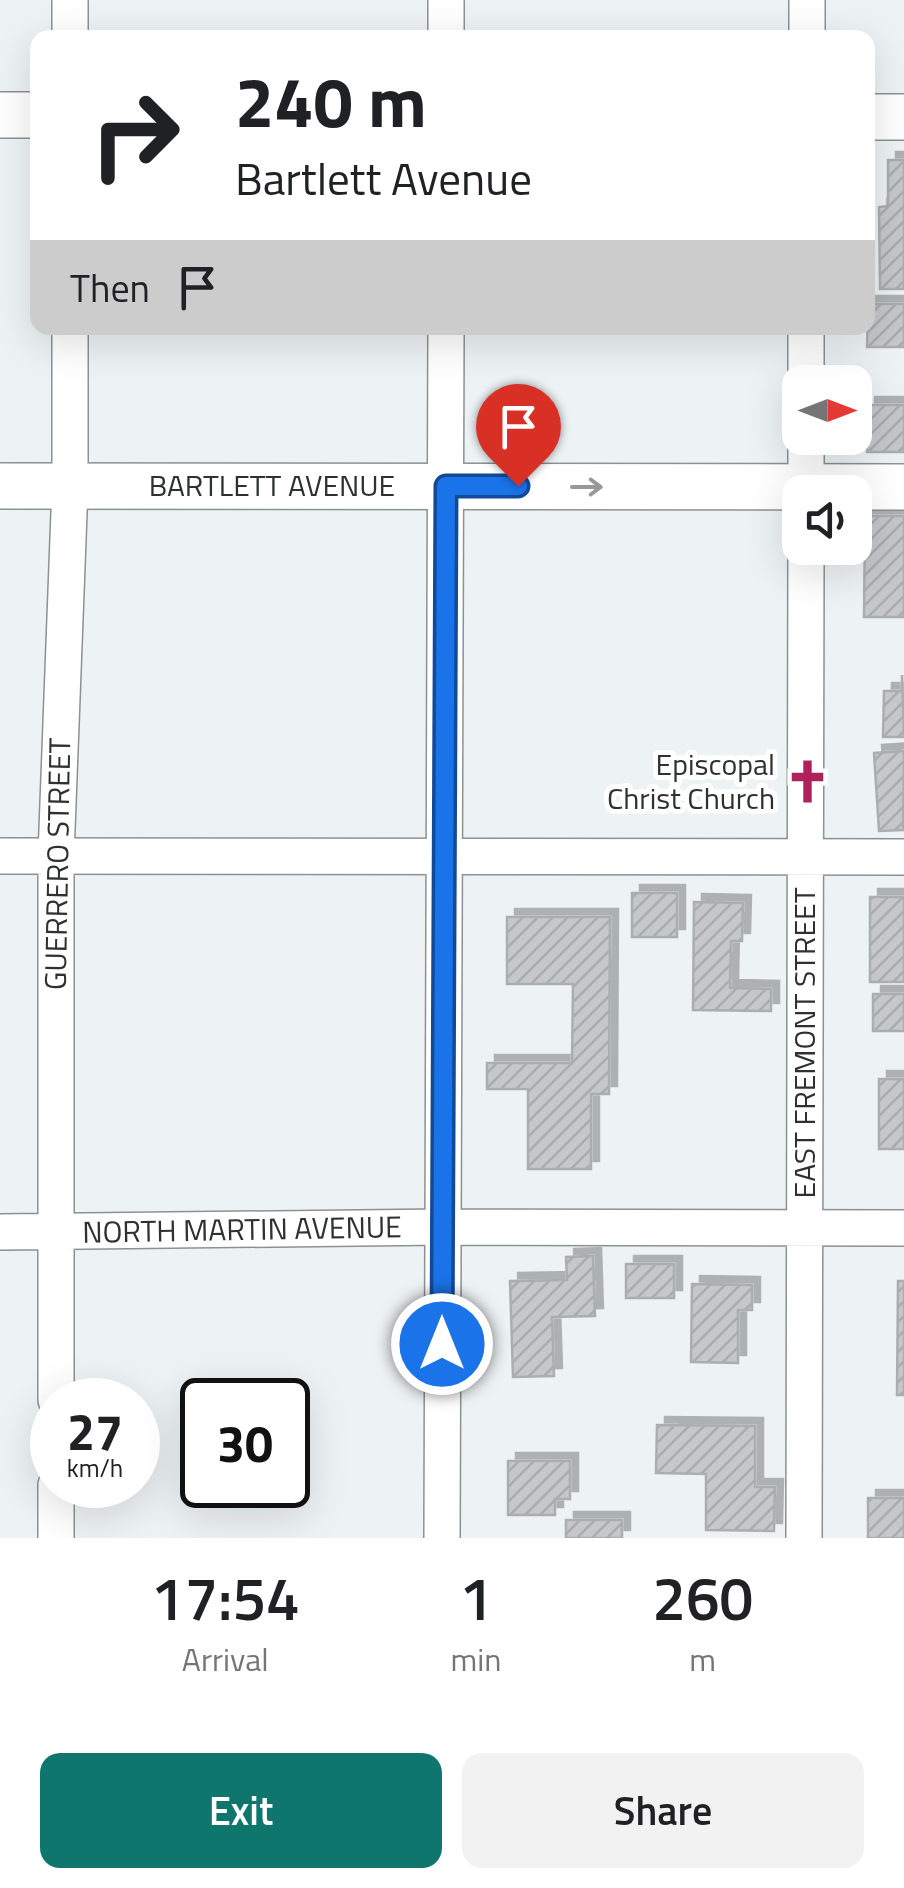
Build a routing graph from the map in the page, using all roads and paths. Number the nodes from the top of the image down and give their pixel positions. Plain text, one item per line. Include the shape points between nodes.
1 (70, 0) edge
2 (446, 0) edge
3 (807, 0) edge
4 (70, 30) edge
5 (446, 30) edge
6 (807, 30) edge
7 (0, 115) edge
8 (30, 115) edge
9 (875, 117) edge
10 (904, 117) edge
11 (70, 335) edge
12 (446, 335) edge
13 (806, 335) edge
14 (806, 365) edge
15 (0, 486) edge
16 (70, 486) junction
17 (446, 486) junction
18 (904, 487) edge
19 (872, 488) edge
20 (782, 490) edge
21 (806, 565) edge
22 (0, 856) edge
23 (56, 856) junction
24 (442, 857) junction
25 (806, 857) junction
26 (904, 858) edge
27 (442, 1227) junction
28 (805, 1227) junction
29 (904, 1228) edge
30 (0, 1232) edge
31 (56, 1232) junction
32 (56, 1378) edge
33 (56, 1508) edge
34 (56, 1538) edge
35 (442, 1538) edge
36 (804, 1538) edge

1 - 4 street
2 - 5 street
3 - 6 street
7 - 8 main road
9 - 10 main road
11 - 16 street, GUERRERO STREET
12 - 17 street
13 - 14 street
15 - 16 main road, BARTLETT AVENUE
16 - 17 main road, BARTLETT AVENUE
16 - 23 street, GUERRERO STREET
17 -> 20 main road, BARTLETT AVENUE
17 - 24 street
18 - 19 main road, BARTLETT AVENUE
21 - 25 street, EAST FREMONT STREET
22 - 23 street
23 - 24 street
23 - 31 street, GUERRERO STREET
24 - 25 street
24 - 27 street
25 - 26 street
25 - 28 street, EAST FREMONT STREET
27 - 28 street, NORTH MARTIN AVENUE
27 - 31 street, NORTH MARTIN AVENUE
27 - 35 street
28 - 29 street, NORTH MARTIN AVENUE
28 - 36 street, EAST FREMONT STREET
30 - 31 street, NORTH MARTIN AVENUE
31 - 32 street, GUERRERO STREET
33 - 34 street

